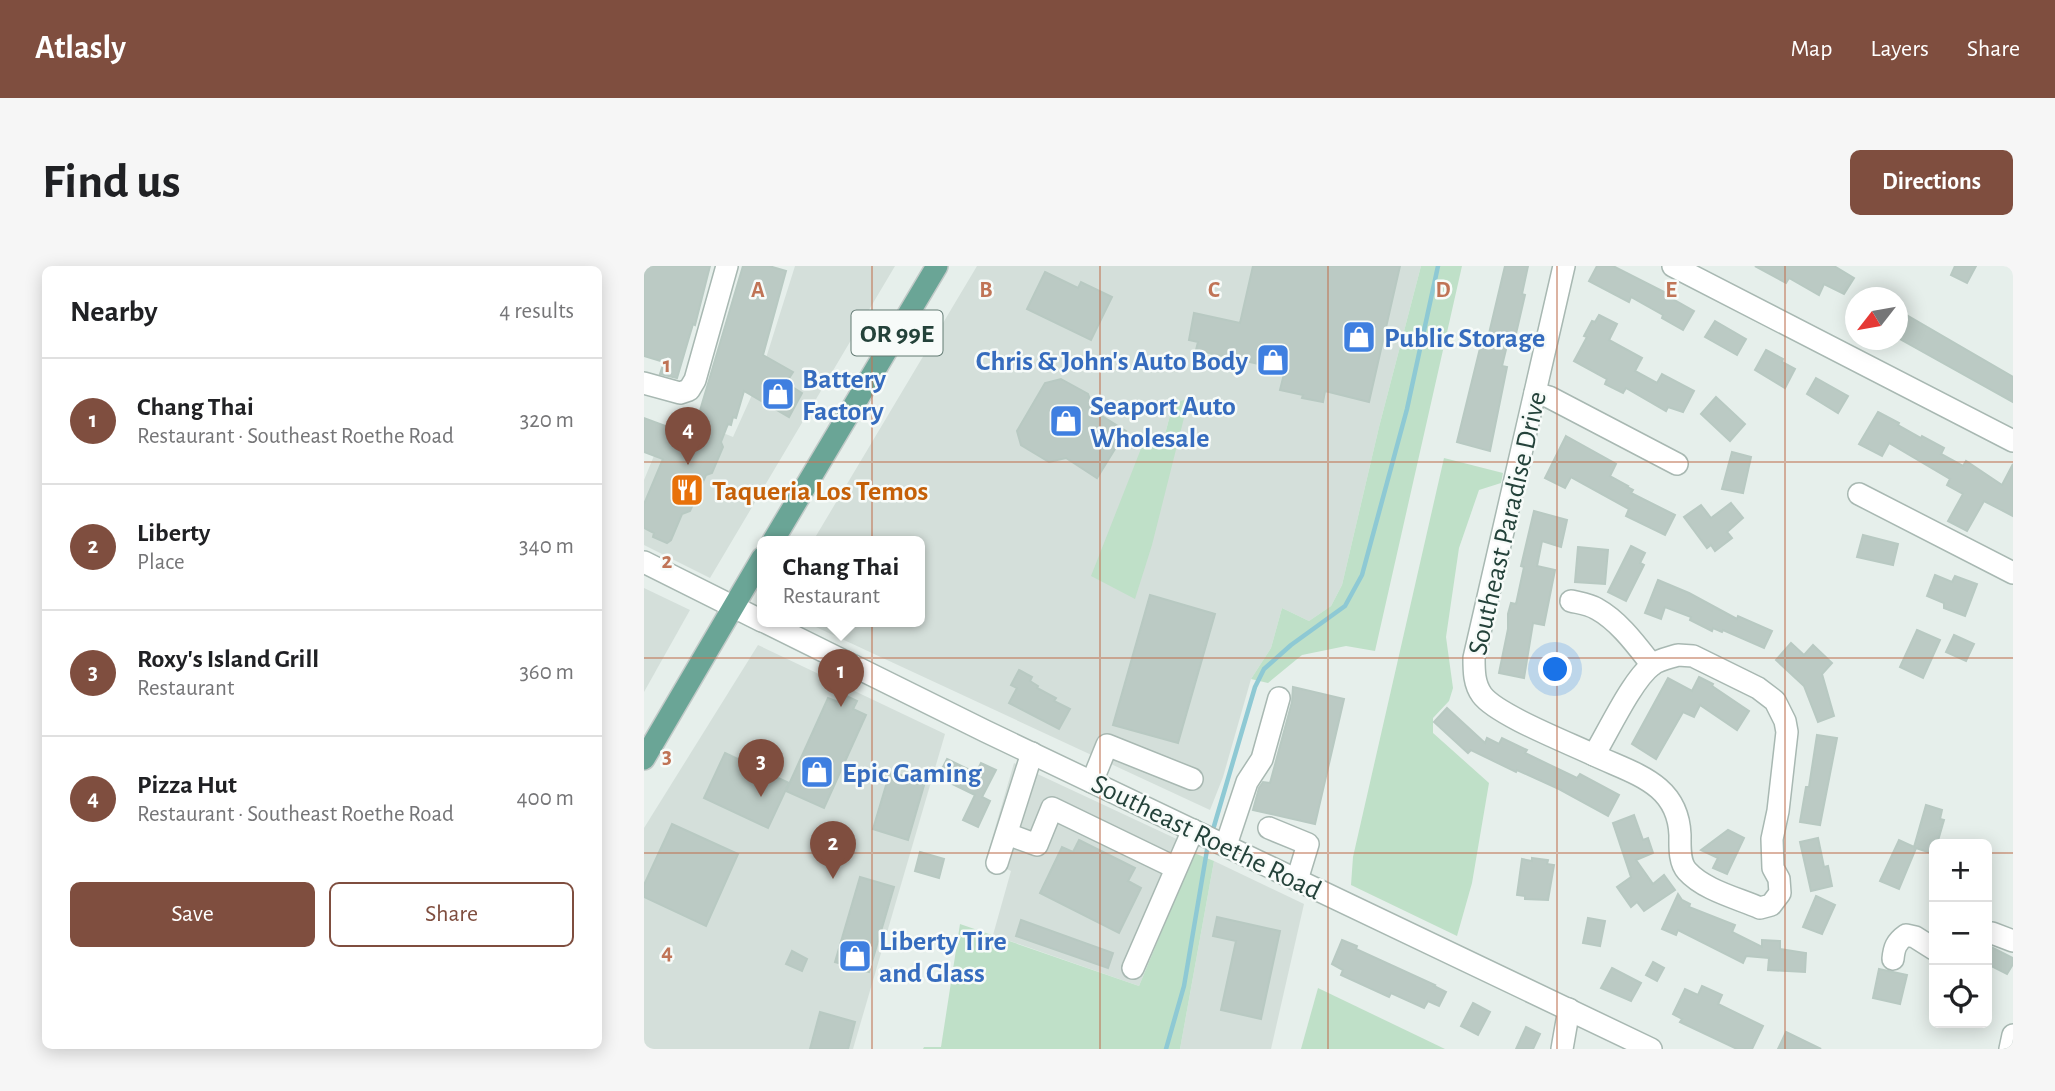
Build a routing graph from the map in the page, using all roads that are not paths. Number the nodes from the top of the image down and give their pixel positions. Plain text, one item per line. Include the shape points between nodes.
1 (727, 266) edge
2 (937, 266) edge
3 (1564, 266) edge
4 (1673, 266) edge
5 (644, 383) edge
6 (1535, 393) junction
7 (2013, 441) edge
8 (1677, 464) dead end
9 (1859, 494) dead end
10 (776, 536) edge
11 (644, 562) edge
12 (757, 567) edge
13 (2013, 573) edge
14 (1571, 601) dead end
15 (734, 606) junction
16 (757, 618) edge
17 (775, 627) edge
18 (1652, 665) junction
19 (1279, 698) dead end
20 (1032, 753) junction
21 (1594, 755) junction
22 (644, 760) edge
23 (1192, 779) dead end
24 (1092, 782) junction
25 (1269, 828) dead end
26 (1193, 830) junction
27 (1007, 834) junction
28 (1226, 845) junction
29 (997, 863) dead end
30 (1176, 868) junction
31 (1297, 880) junction
32 (1992, 933) edge
33 (2013, 941) edge
34 (1929, 946) edge
35 (1893, 960) dead end
36 (1133, 968) dead end
37 (1569, 1009) junction
38 (2013, 1035) edge
39 (1562, 1049) edge
40 (1651, 1049) edge
41 (2010, 1049) edge

1 - 5 street via 689,390 680,393
2 - 10 main road, OR 99E
3 - 6 street, Southeast Paradise Drive
4 - 7 street
6 - 8 street
6 - 21 street, Southeast Paradise Drive via 1474,658 1474,676 1481,694 1495,708
9 - 13 street
11 - 15 street, Southeast Roethe Road
12 - 15 main road
14 - 18 street via 1602,612
15 - 16 street, Southeast Roethe Road
15 - 22 main road
17 - 20 street, Southeast Roethe Road
18 - 21 street
18 - 21 street, Southeast Paradise Drive via 1678,655 1693,656 1758,688 1775,701 1785,721 1772,839 1780,893 1771,905 1760,908 1702,883 1686,870 1674,805 1668,795 1653,782
19 - 28 street via 1262,759 1247,782
20 - 24 street, Southeast Roethe Road
20 - 27 street
23 - 24 street via 1107,745
24 - 26 street, Southeast Roethe Road
25 - 31 street via 1308,844
26 - 28 street, Southeast Roethe Road
26 - 30 street
27 - 29 street
27 - 30 street via 1037,845 1052,808
28 - 31 street, Southeast Roethe Road
30 - 36 street
31 - 37 street, Southeast Roethe Road
32 - 33 street
34 - 35 street via 1906,935 1898,941
37 - 39 street
37 - 40 street, Southeast Roethe Road
38 - 41 street

